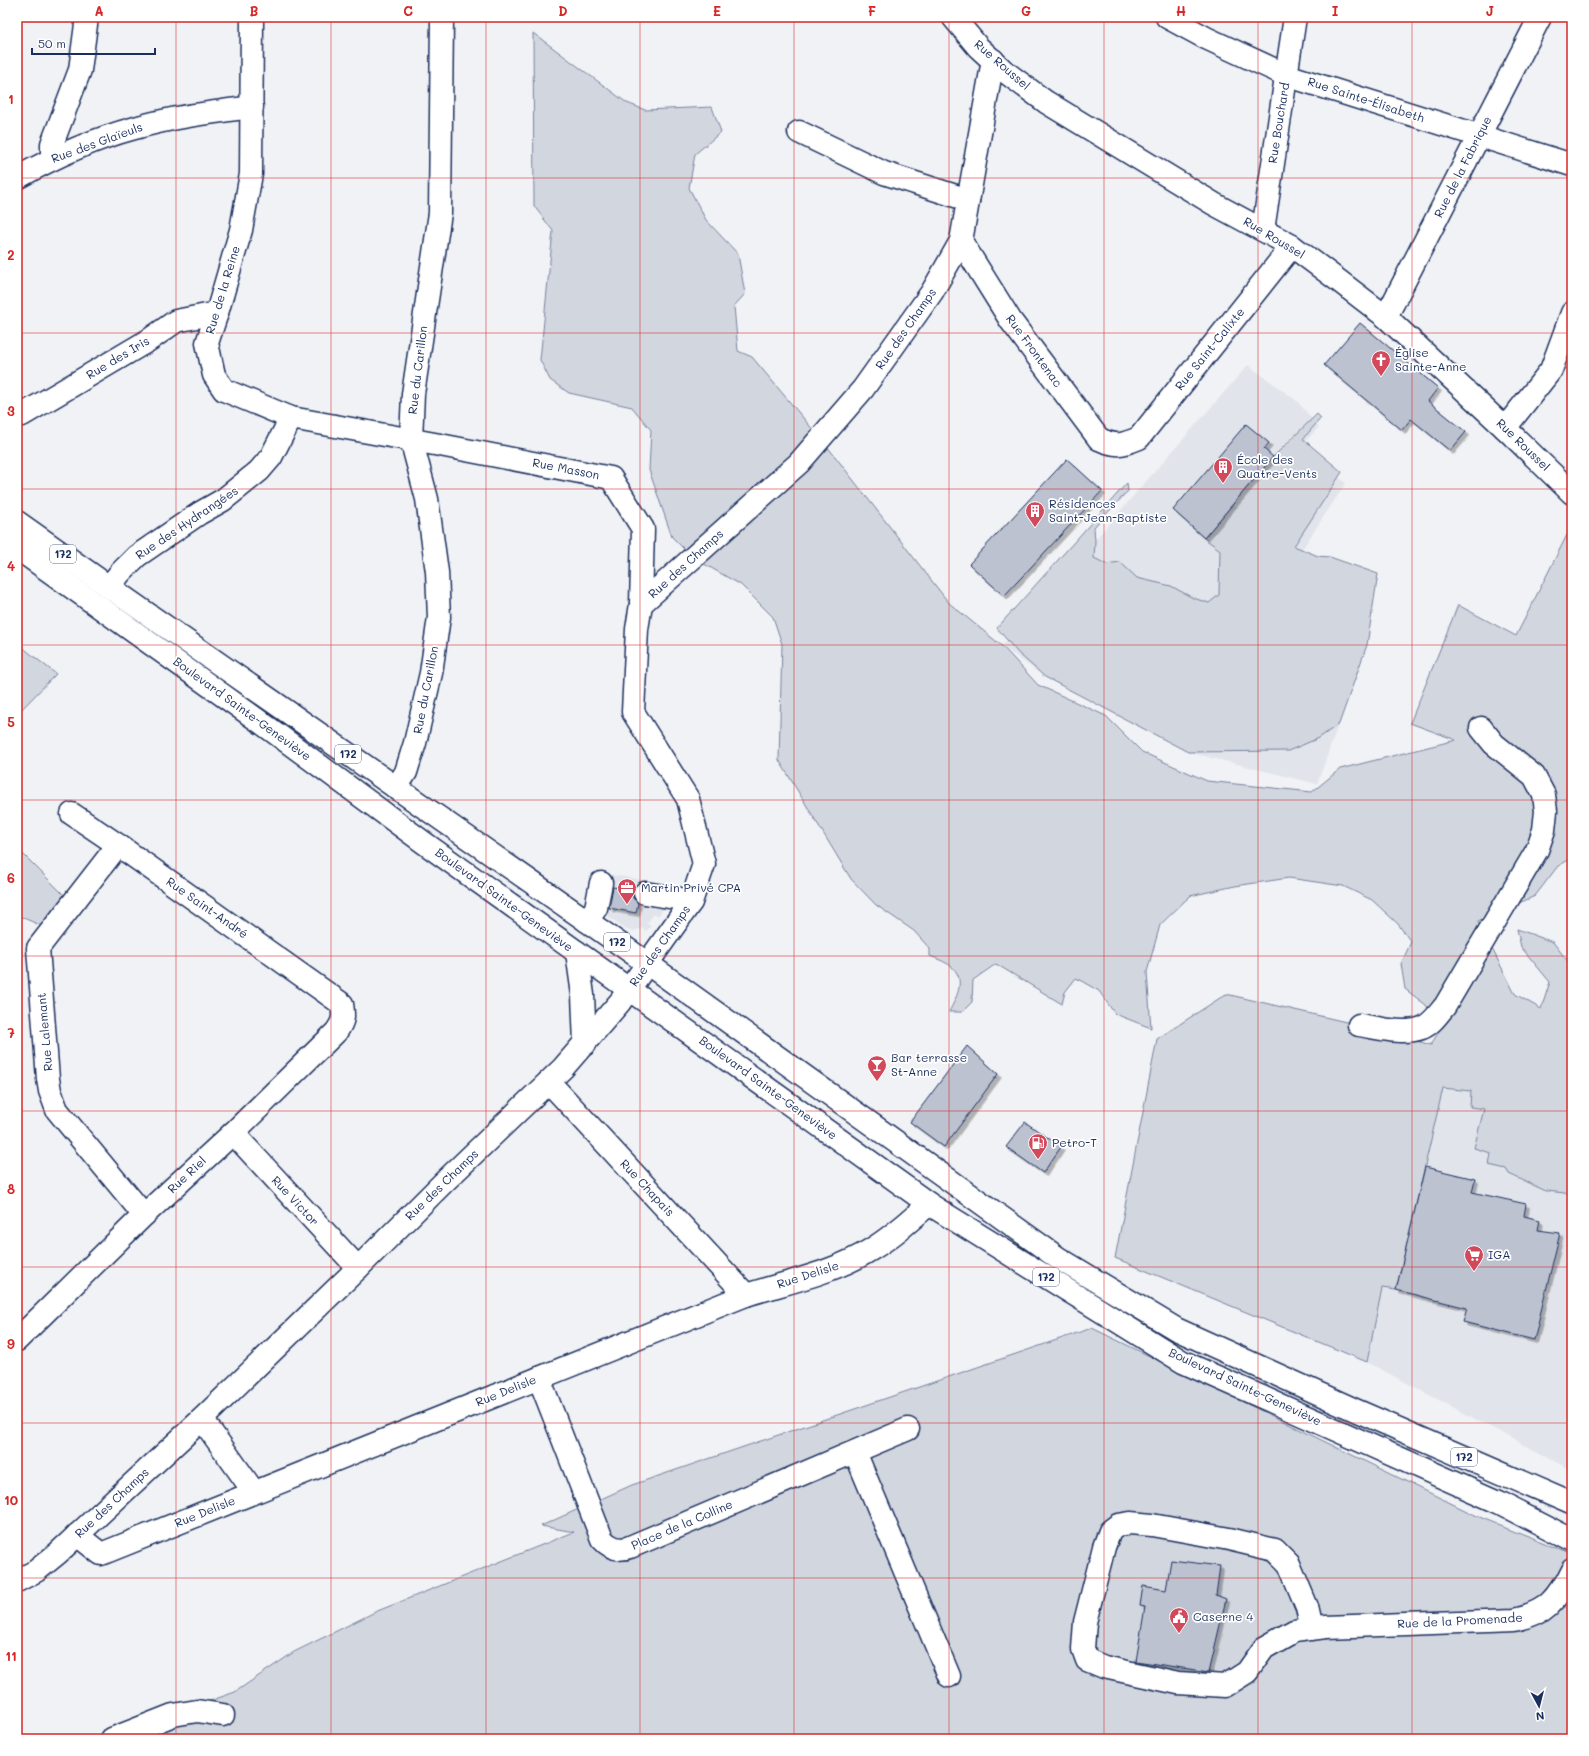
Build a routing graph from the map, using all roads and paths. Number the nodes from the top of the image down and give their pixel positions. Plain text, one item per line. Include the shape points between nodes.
1 (87, 17) edge
2 (252, 17) edge
3 (442, 17) edge
4 (953, 17) edge
5 (1167, 17) edge
6 (1295, 17) edge
7 (1540, 17) edge
8 (992, 60) junction
9 (1286, 74) junction
10 (252, 106) junction
11 (799, 132) dead end
12 (1479, 136) junction
13 (52, 159) junction
14 (1572, 165) edge
15 (17, 178) edge
16 (968, 200) junction
17 (1263, 230) junction
18 (961, 241) junction
19 (1292, 246) junction
20 (218, 313) junction
21 (1572, 313) edge
22 (1386, 317) junction
23 (22, 415) dead end
24 (291, 418) junction
25 (1505, 428) junction
26 (411, 439) junction
27 (1122, 445) joint
28 (1572, 493) edge
29 (17, 522) edge
30 (17, 548) edge
31 (109, 587) junction
32 (641, 604) junction
33 (1481, 728) dead end
34 (396, 788) junction
35 (72, 814) dead end
36 (118, 845) junction
37 (601, 883) dead end
38 (645, 893) dead end
39 (691, 902) junction
40 (587, 921) junction
41 (577, 952) junction
42 (647, 964) junction
43 (630, 989) junction
44 (342, 1004) joint
45 (1359, 1025) dead end
46 (585, 1044) junction
47 (549, 1082) junction
48 (233, 1133) junction
49 (929, 1204) junction
50 (144, 1215) junction
51 (358, 1268) junction
52 (746, 1295) junction
53 (17, 1340) edge
54 (539, 1378) junction
55 (202, 1419) junction
56 (908, 1429) dead end
57 (855, 1452) junction
58 (254, 1492) junction
59 (1572, 1504) edge
60 (78, 1535) junction
61 (1572, 1540) edge
62 (1572, 1570) edge
63 (17, 1582) edge
64 (1319, 1628) junction
65 (949, 1676) dead end
66 (223, 1715) dead end
67 (112, 1739) edge

1 - 13 street via 80,70 52,144
2 - 10 street, Rue de la Reine
3 - 26 street, Rue du Carillon via 440,213 413,394
4 - 8 street, Rue Roussel
5 - 9 street, Rue Sainte-Élisabeth via 1206,38
6 - 9 street, Rue Bouchard
7 - 12 street, Rue de la Fabrique
8 - 16 street, Rue des Champs
8 - 17 street, Rue Roussel via 1046,102 1214,204
9 - 12 street, Rue Sainte-Élisabeth
9 - 17 street, Rue Bouchard
10 - 13 street, Rue des Glaïeuls via 135,128
10 - 20 street, Rue de la Reine via 251,174 241,230
11 - 16 street via 884,174
12 - 14 street, Rue Sainte-Élisabeth
12 - 22 street, Rue de la Fabrique
13 - 15 street, Rue des Glaïeuls
16 - 18 street, Rue des Champs
17 - 19 street, Rue Roussel
18 - 27 street, Rue Frontenac via 1011,322 1099,439 1113,445
18 - 32 street, Rue des Champs via 932,292 863,389 829,429 781,480
19 - 22 street, Rue Roussel
19 - 27 street, Rue Saint-Calixte via 1139,438
20 - 23 street, Rue des Iris via 176,321 149,340
20 - 24 street, Rue de la Reine via 207,343 214,374 224,390
21 - 25 street via 1551,370
22 - 25 street, Rue Roussel
24 - 26 street, Rue de la Reine
24 - 31 street, Rue des Hydrangées via 271,457 259,471 223,500 137,556
25 - 28 street, Rue Roussel
26 - 32 street, Rue Masson via 611,478 643,529
26 - 34 street, Rue du Carillon via 427,499 437,572 438,617 431,673 415,743 406,772
29 - 31 street, Boulevard Sainte-Geneviève / 172
30 - 41 street, Boulevard Sainte-Geneviève / 172
31 - 34 street, Boulevard Sainte-Geneviève / 172
32 - 39 street, Rue des Champs via 637,629 633,712 688,799 704,864
33 - 45 street via 1494,744 1534,776 1544,795 1544,830 1537,850 1445,1006 1434,1020 1422,1028 1401,1031
34 - 40 street, Boulevard Sainte-Geneviève / 172
35 - 36 street, Rue Saint-André
36 - 44 street, Rue Saint-André
36 - 50 street, Rue Lalemant via 38,948 50,1091 58,1110
37 - 40 street via 596,908
38 - 39 street
39 - 42 street, Rue des Champs
40 - 42 street, Boulevard Sainte-Geneviève / 172
41 - 43 street, Boulevard Sainte-Geneviève / 172
41 - 46 street
42 - 43 street, Rue des Champs
42 - 59 street, Boulevard Sainte-Geneviève / 172 via 1058,1258 1176,1329
43 - 46 street, Rue des Champs
43 - 49 street, Boulevard Sainte-Geneviève / 172
44 - 48 street, Rue Riel via 344,1016 336,1032
46 - 47 street, Rue des Champs
47 - 51 street, Rue des Champs
47 - 52 street, Rue Chapais
48 - 50 street, Rue Riel
48 - 51 street, Rue Victor
49 - 52 street, Rue Delisle via 900,1230 871,1250 829,1269
49 - 61 street, Boulevard Sainte-Geneviève / 172 via 1183,1362 1498,1502
50 - 53 street, Rue Riel
51 - 55 street, Rue des Champs
52 - 54 street, Rue Delisle
54 - 57 street, Place de la Colline via 602,1540 618,1549 630,1547
54 - 58 street, Rue Delisle
55 - 58 street
55 - 60 street, Rue des Champs
56 - 57 street, Place de la Colline
57 - 65 street
58 - 60 street, Rue Delisle via 102,1554
60 - 63 street, Rue des Champs via 36,1571
62 - 64 street, Rue de la Promenade via 1558,1596 1549,1606 1527,1618
64 - 64 street, Rue de la Promenade via 1294,1631 1264,1648 1246,1672 1225,1686 1178,1683 1104,1667 1087,1660 1083,1649 1085,1622 1104,1547 1110,1531 1118,1525 1130,1523 1229,1539 1275,1550 1289,1564
66 - 67 street via 197,1711 173,1715

